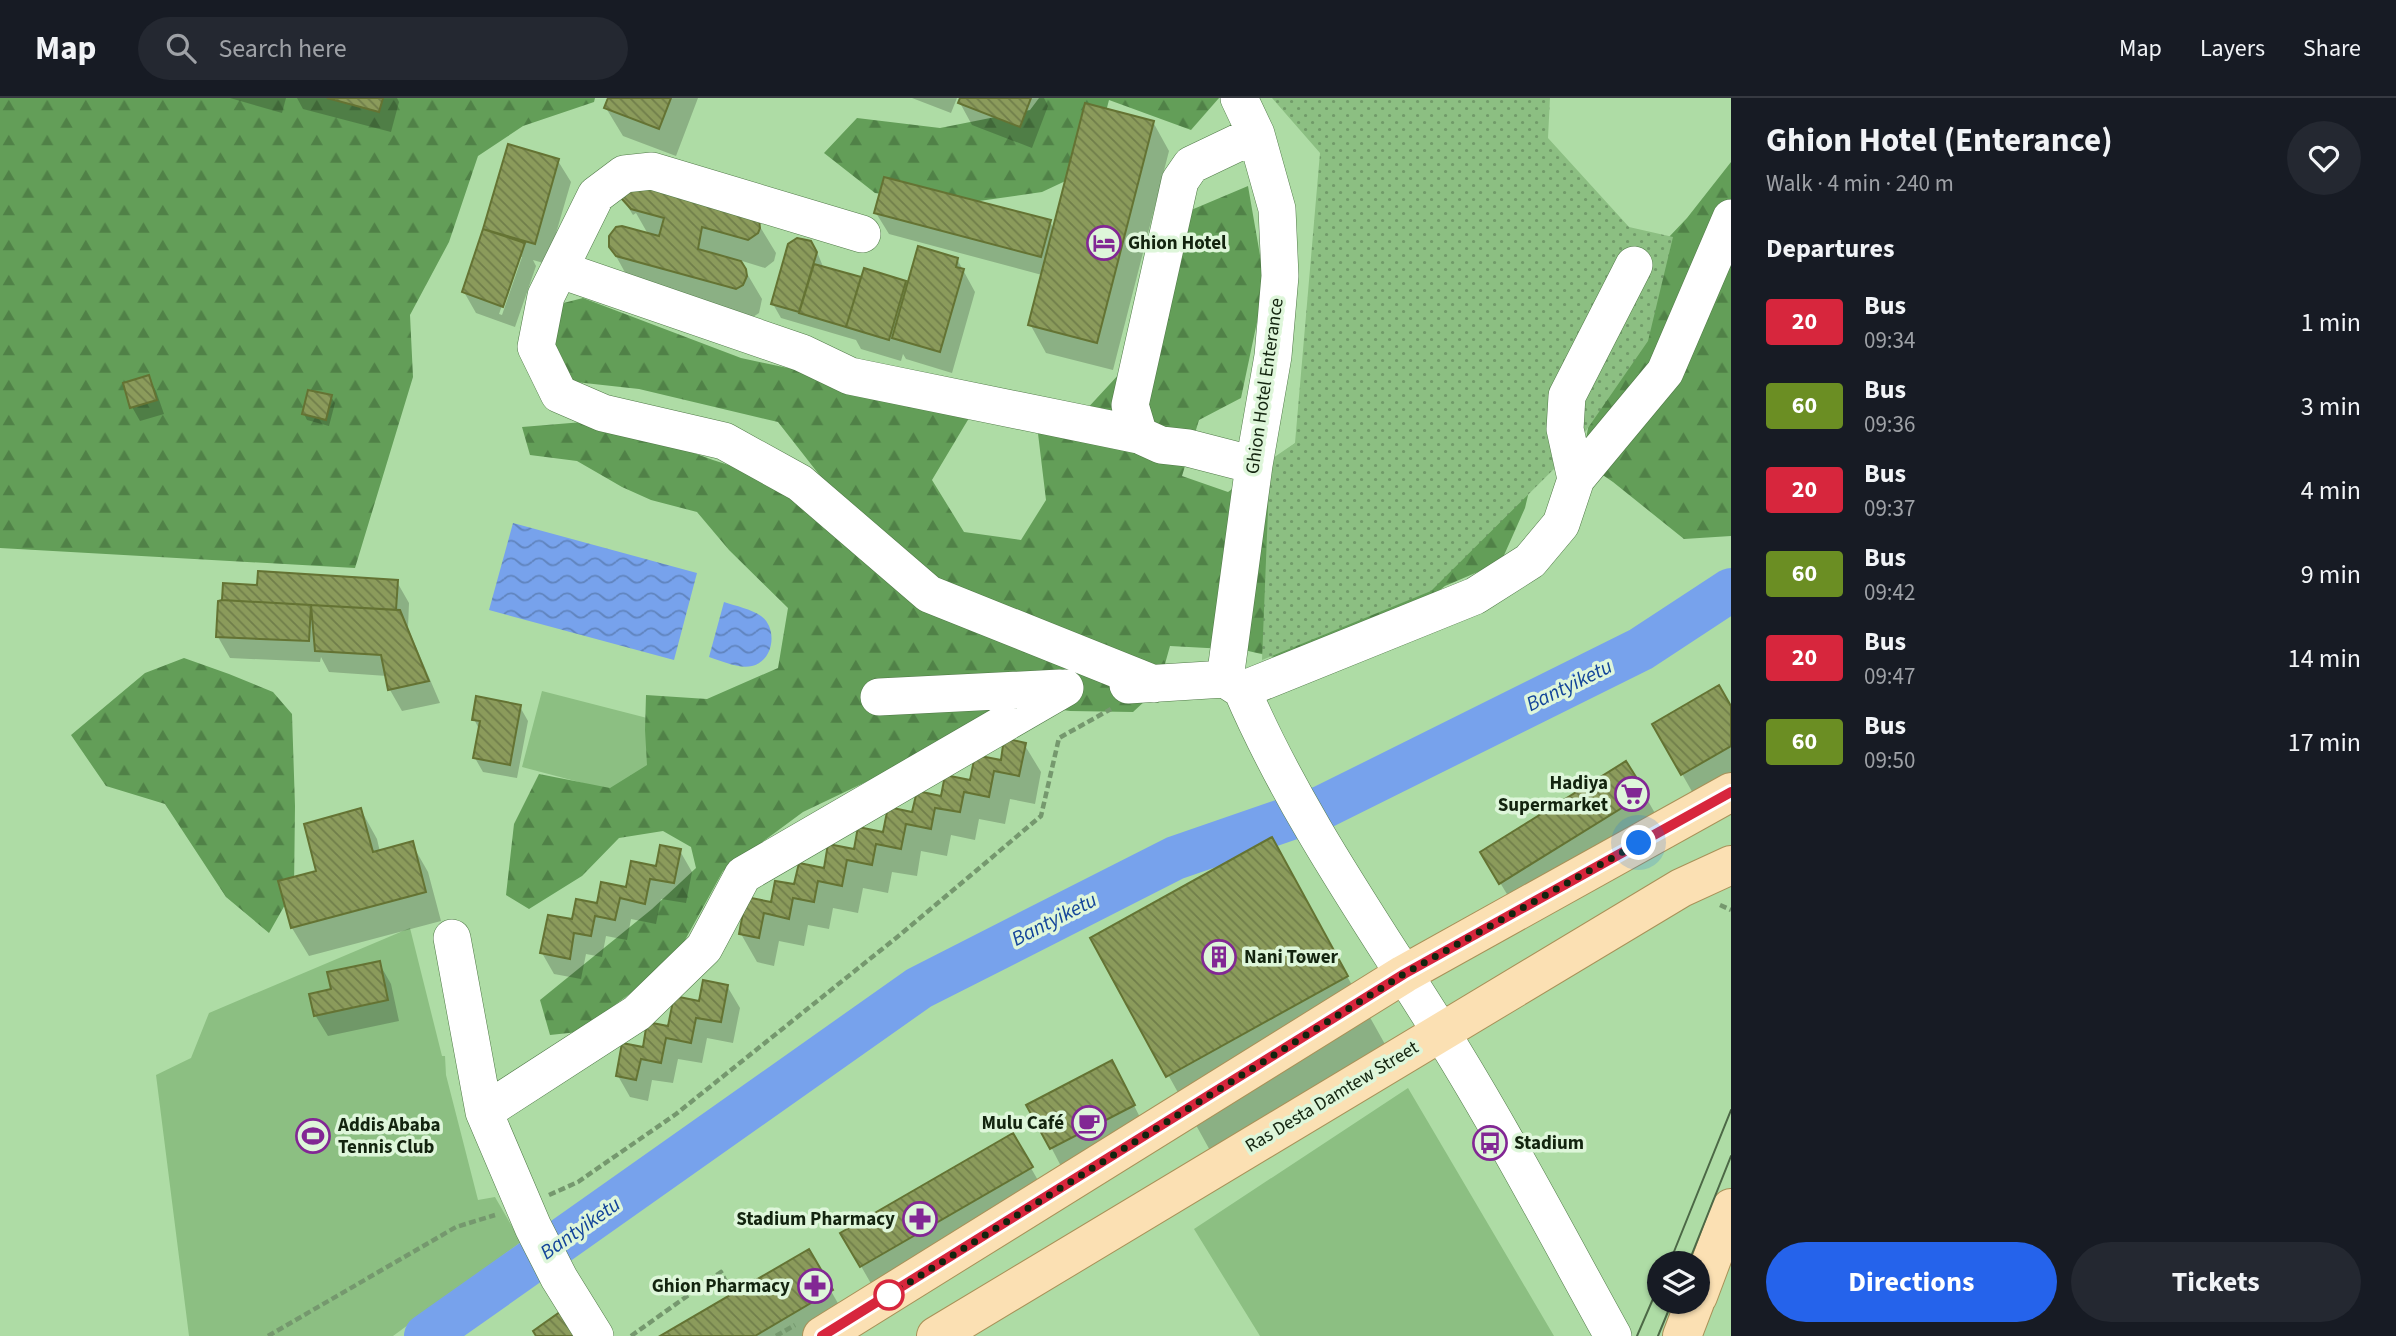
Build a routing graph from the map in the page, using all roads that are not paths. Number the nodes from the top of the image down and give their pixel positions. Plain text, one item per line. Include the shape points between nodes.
1 (1239, 98) edge
2 (1256, 134) junction
3 (1731, 218) edge
4 (862, 234) dead end
5 (1634, 265) dead end
6 (561, 270) junction
7 (1139, 435) junction
8 (1254, 465) junction
9 (1576, 479) junction
10 (1154, 684) junction
11 (1233, 685) junction
12 (1065, 688) junction
13 (879, 697) dead end
14 (1731, 792) edge
15 (1723, 875) edge
16 (453, 938) dead end
17 (1404, 974) junction
18 (1440, 1031) junction
19 (484, 1112) junction
20 (1731, 1208) edge
21 (1710, 1264) edge
22 (1690, 1314) edge
23 (595, 1336) edge
24 (822, 1336) edge
25 (937, 1336) edge
26 (1613, 1336) edge
27 (1682, 1336) edge

1 - 2 street, Ghion Hotel Enterance
2 - 7 street via 1191,165 1180,181 1130,405
2 - 8 street, Ghion Hotel Enterance via 1277,209 1280,276 1273,356
3 - 9 street via 1665,372
4 - 6 street via 652,171 624,174 596,195
5 - 9 street via 1567,396 1565,429
6 - 7 street via 802,353 850,376
6 - 10 street via 546,296 536,347 559,394 603,413 724,441 800,482 929,594
7 - 8 street via 1161,445
8 - 11 street, Ghion Hotel Enterance
9 - 11 street via 1562,524 1530,561 1475,596
10 - 11 street
10 - 12 street
11 - 17 street via 1298,805
12 - 13 street
12 - 19 street via 743,875 704,948 637,1013
14 - 17 main road
15 - 18 main road, Ras Desta Damtew Street via 1681,888
16 - 19 street
17 - 18 street
17 - 24 main road
18 - 25 main road, Ras Desta Damtew Street
18 - 26 street
19 - 23 street via 559,1278
20 - 21 main road
22 - 27 main road

